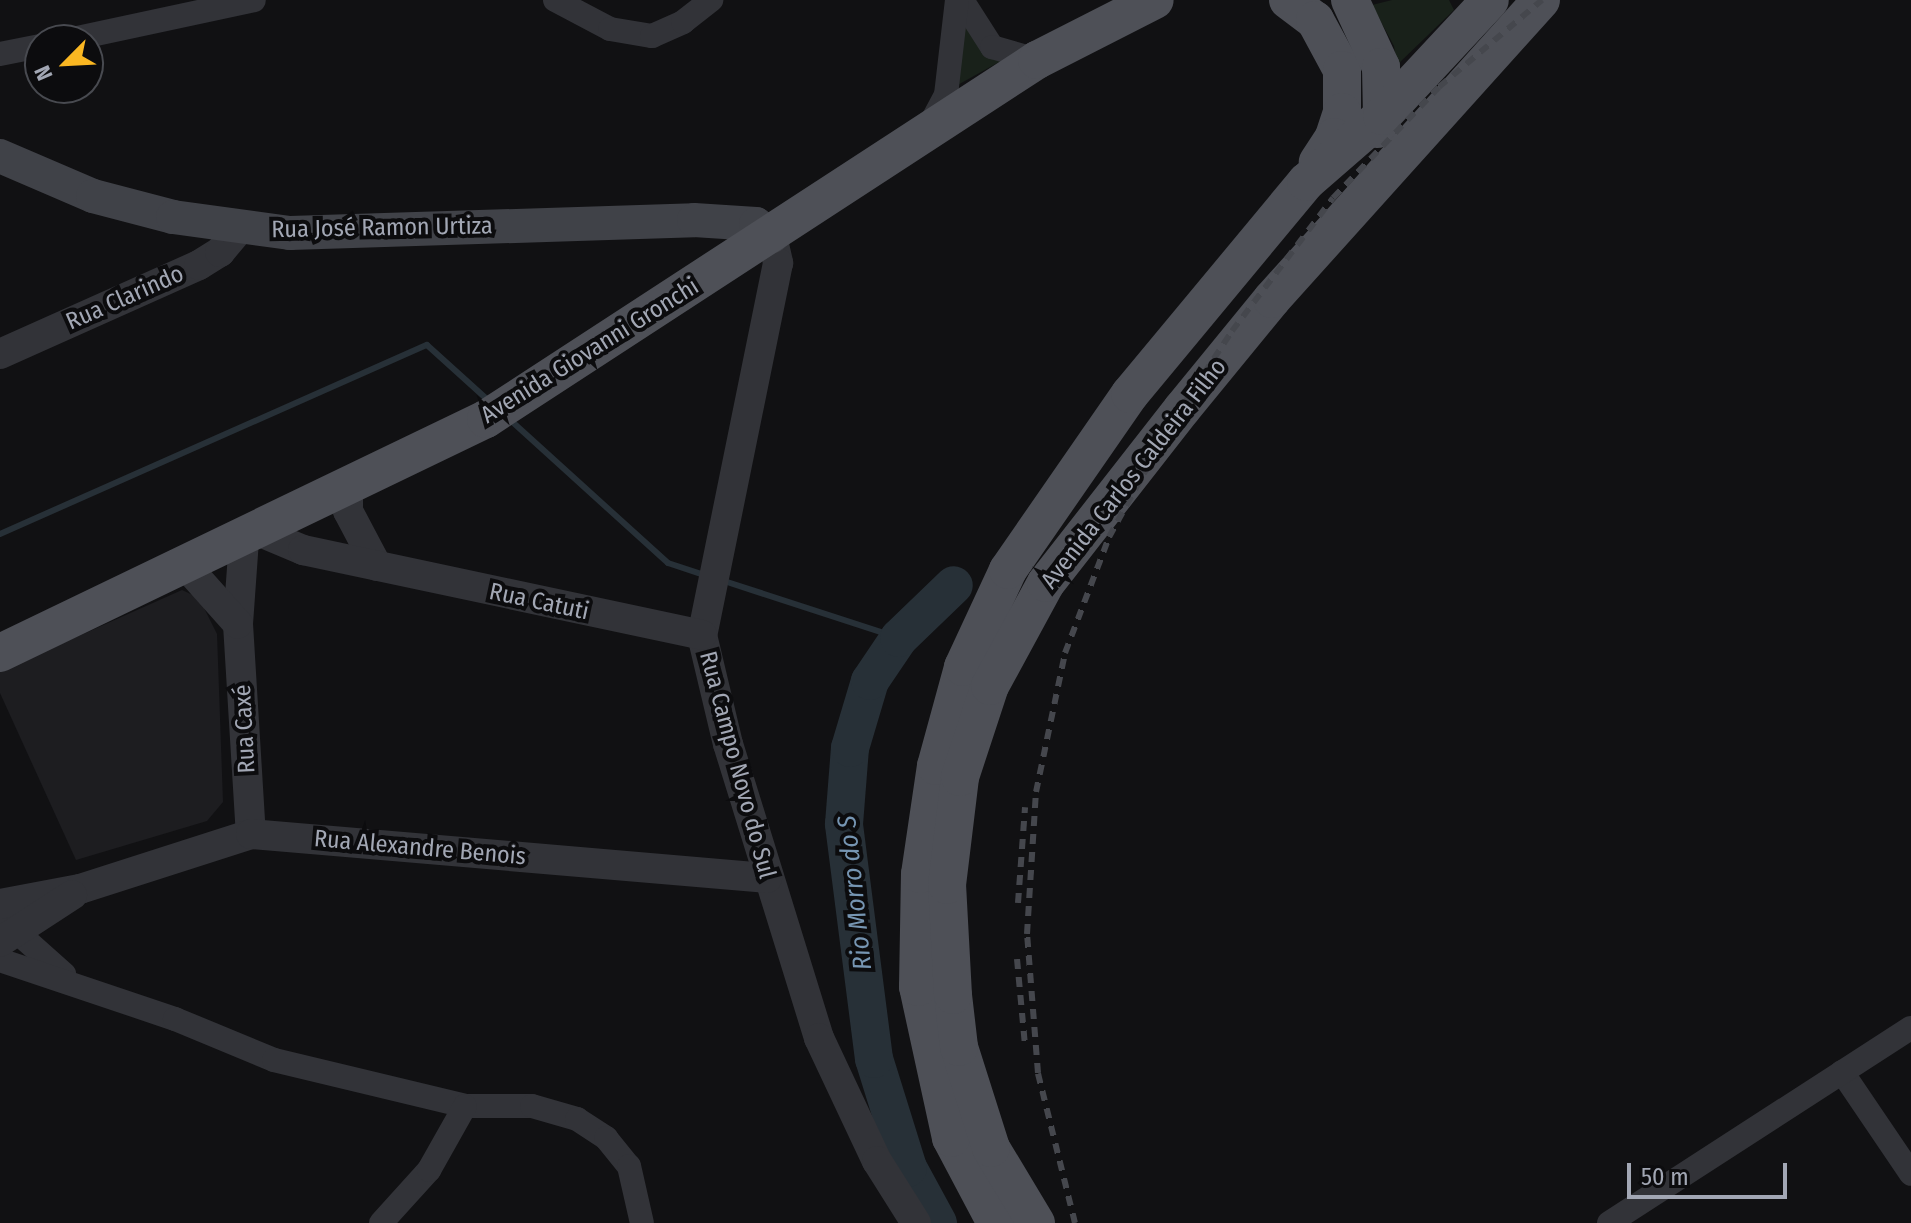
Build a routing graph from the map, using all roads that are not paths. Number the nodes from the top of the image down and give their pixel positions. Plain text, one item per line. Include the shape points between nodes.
1 (254, 0) edge
2 (555, 0) edge
3 (711, 0) edge
4 (960, 0) edge
5 (1156, 0) edge
6 (1288, 0) edge
7 (1350, 0) edge
8 (1541, 0) edge
9 (1118, 7) edge
10 (1474, 8) edge
11 (104, 32) edge
12 (24, 49) edge
13 (0, 54) edge
14 (1037, 60) junction
15 (1382, 116) junction
16 (926, 132) junction
17 (0, 156) edge
18 (1306, 182) junction
19 (1347, 214) junction
20 (240, 228) junction
21 (772, 236) junction
22 (0, 354) edge
23 (348, 488) junction
24 (252, 536) junction
25 (377, 566) junction
26 (187, 567) junction
27 (238, 624) junction
28 (702, 635) junction
29 (0, 653) edge
30 (251, 834) junction
31 (767, 878) junction
32 (80, 889) junction
33 (0, 904) edge
34 (6, 932) edge
35 (0, 960) edge
36 (79, 986) junction
37 (1911, 1028) edge
38 (1842, 1072) junction
39 (465, 1106) junction
40 (1911, 1174) edge
41 (381, 1223) edge
42 (642, 1223) edge
43 (916, 1223) edge
44 (996, 1223) edge
45 (1036, 1223) edge
46 (1609, 1223) edge

1 - 11 street
2 - 3 street via 610,29 652,36 683,22
4 - 14 street via 992,47
4 - 16 street via 946,95
5 - 9 main road, Avenida Giovanni Gronchi
6 - 18 main road via 1315,20 1342,70 1342,112 1334,137
7 - 15 main road via 1381,67
8 - 19 main road, Avenida Carlos Caldeira Filho
9 - 14 main road, Avenida Giovanni Gronchi
10 - 15 main road, Avenida Carlos Caldeira Filho
12 - 13 street
14 - 16 main road, Avenida Giovanni Gronchi
15 - 18 main road, Avenida Carlos Caldeira Filho
15 - 19 main road
16 - 21 main road, Avenida Giovanni Gronchi
17 - 20 main road, Rua José Ramon Urtiza via 93,196
18 - 44 main road, Avenida Carlos Caldeira Filho via 1130,394 1078,467 1008,570 963,667 936,766 920,874 918,987 951,1138
19 - 45 main road, Avenida Carlos Caldeira Filho via 1182,409 1046,583 990,686 960,777 947,885 959,1047 991,1148
20 - 21 main road, Rua José Ramon Urtiza via 351,233 694,220 756,224
20 - 22 street, Rua Clarindo via 220,252 199,265
21 - 23 main road, Avenida Giovanni Gronchi via 486,419
21 - 28 street, Rua Campo Novo do Sul via 778,263
23 - 24 main road, Avenida Giovanni Gronchi
23 - 25 street via 348,511
24 - 25 street, Rua Catuti
24 - 26 main road, Avenida Giovanni Gronchi
24 - 27 street, Rua Caxé
25 - 28 street, Rua Catuti
26 - 27 street
26 - 29 main road, Avenida Giovanni Gronchi
27 - 30 street, Rua Caxé
28 - 31 street, Rua Campo Novo do Sul
30 - 31 street, Rua Alexandre Benois
30 - 32 street, Rua Alexandre Benois
31 - 43 street, Rua Campo Novo do Sul via 819,1038 877,1161
32 - 33 street, Rua Alexandre Benois
32 - 34 street, Rua Alexandre Benois
34 - 36 street
35 - 36 street
36 - 39 street via 274,1060
37 - 38 street
38 - 40 street
38 - 46 street
39 - 41 street via 429,1170
39 - 42 street via 532,1106 577,1119 606,1138 633,1172

